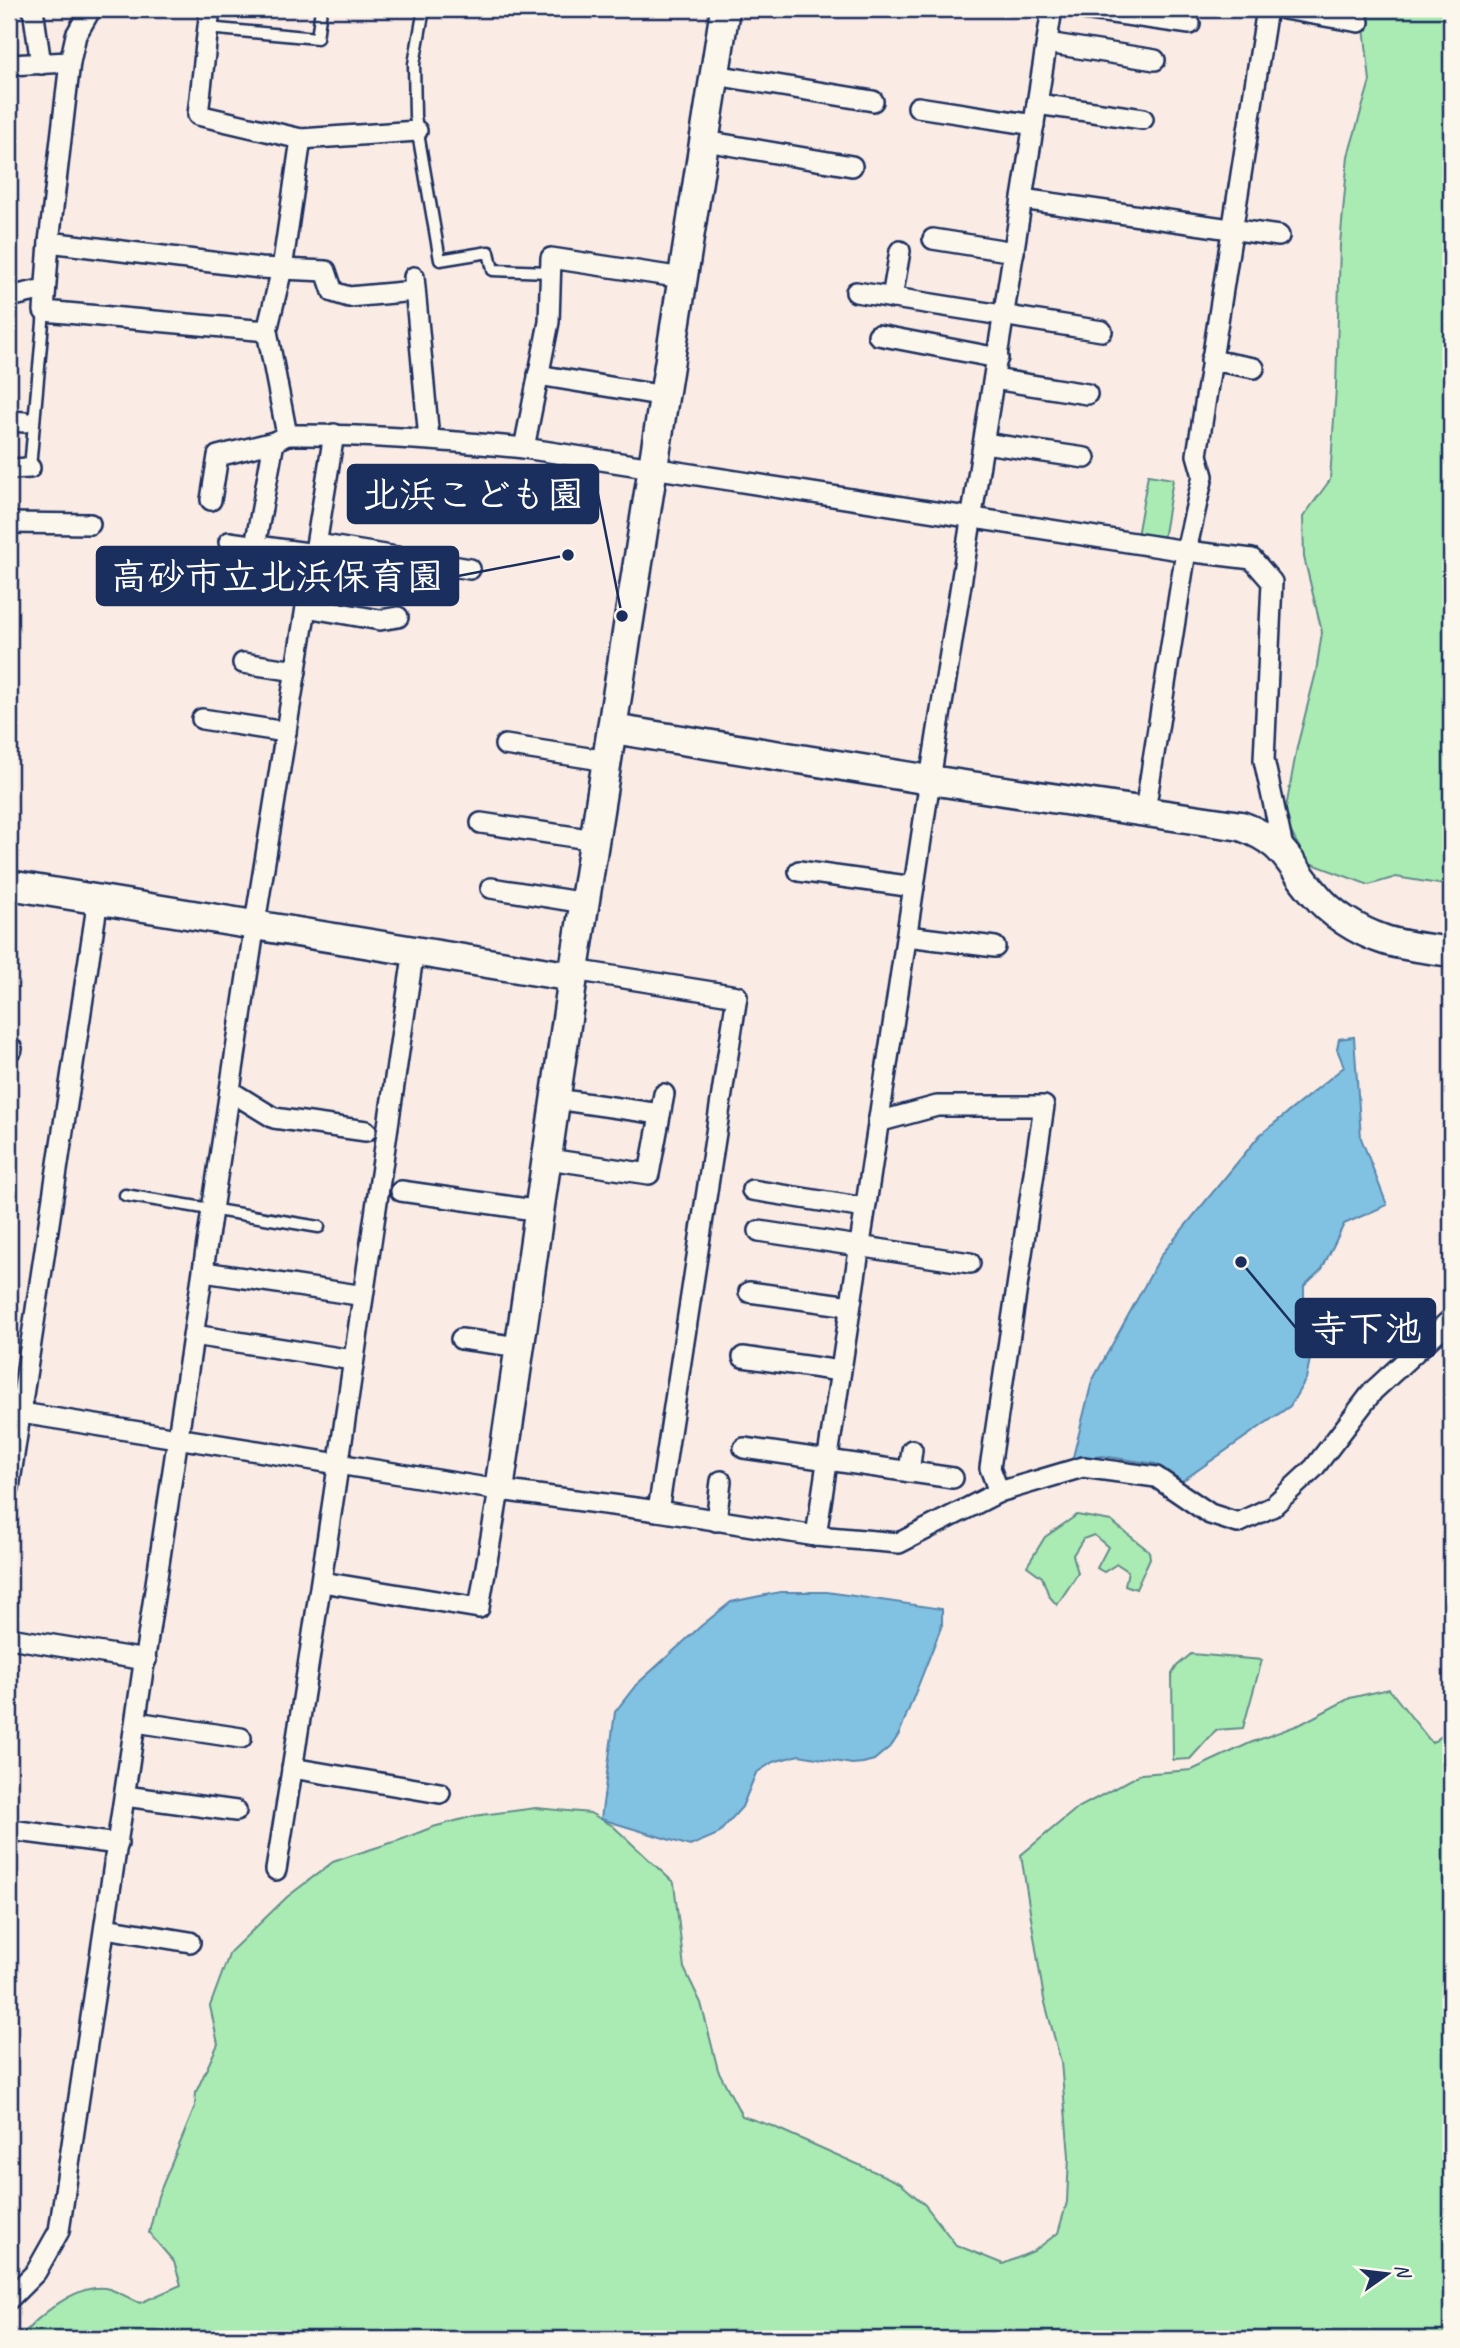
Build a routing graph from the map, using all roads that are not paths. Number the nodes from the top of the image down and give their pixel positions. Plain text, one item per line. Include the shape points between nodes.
1 (33, 9) edge
2 (92, 9) edge
3 (321, 9) edge
4 (424, 9) edge
5 (725, 9) edge
6 (1052, 9) edge
7 (1084, 9) edge
8 (1267, 9) edge
9 (1284, 9) edge
10 (1319, 12) edge
11 (208, 19) edge
12 (1359, 22) dead end
13 (1190, 24) dead end
14 (1046, 43) junction
15 (1155, 60) dead end
16 (70, 62) junction
17 (41, 64) junction
18 (9, 65) edge
19 (715, 75) junction
20 (873, 101) dead end
21 (1037, 104) junction
22 (918, 107) dead end
23 (1143, 119) dead end
24 (1034, 125) junction
25 (416, 131) junction
26 (301, 139) junction
27 (705, 141) junction
28 (852, 166) dead end
29 (1022, 199) junction
30 (1231, 229) junction
31 (1279, 236) dead end
32 (933, 239) dead end
33 (49, 242) junction
34 (900, 251) dead end
35 (1014, 252) junction
36 (282, 268) junction
37 (550, 272) junction
38 (683, 278) junction
39 (45, 289) junction
40 (856, 292) dead end
41 (9, 297) edge
42 (892, 298) junction
43 (44, 311) junction
44 (1004, 316) junction
45 (267, 331) junction
46 (1102, 331) dead end
47 (878, 335) dead end
48 (998, 358) junction
49 (1211, 360) junction
50 (1254, 368) dead end
51 (538, 375) junction
52 (994, 379) junction
53 (1087, 394) dead end
54 (665, 396) junction
55 (334, 434) junction
56 (280, 439) junction
57 (429, 439) junction
58 (985, 443) junction
59 (524, 449) junction
60 (1085, 458) dead end
61 (30, 468) joint
62 (9, 469) edge
63 (653, 469) junction
64 (211, 500) dead end
65 (973, 518) junction
66 (9, 523) edge
67 (90, 524) dead end
68 (229, 542) dead end
69 (255, 546) junction
70 (316, 549) junction
71 (1186, 551) junction
72 (470, 569) dead end
73 (306, 607) junction
74 (398, 617) dead end
75 (243, 663) dead end
76 (296, 671) junction
77 (202, 719) dead end
78 (613, 729) junction
79 (286, 732) junction
80 (505, 746) dead end
81 (608, 761) junction
82 (930, 780) junction
83 (1145, 811) junction
84 (481, 823) dead end
85 (596, 840) junction
86 (1284, 852) junction
87 (799, 872) dead end
88 (9, 885) edge
89 (504, 885) dead end
90 (914, 887) junction
91 (98, 899) junction
92 (585, 903) junction
93 (255, 923) junction
94 (906, 936) junction
95 (995, 947) dead end
96 (414, 950) junction
97 (1451, 952) edge
98 (574, 973) junction
99 (230, 1091) junction
100 (664, 1094) dead end
101 (556, 1099) junction
102 (660, 1114) junction
103 (878, 1122) junction
104 (344, 1128) junction
105 (366, 1131) dead end
106 (341, 1148) dead end
107 (548, 1159) junction
108 (752, 1190) dead end
109 (401, 1191) dead end
110 (125, 1195) dead end
111 (865, 1208) junction
112 (213, 1210) junction
113 (541, 1211) junction
114 (319, 1227) dead end
115 (759, 1231) dead end
116 (859, 1247) junction
117 (970, 1263) dead end
118 (204, 1272) junction
119 (749, 1292) dead end
120 (358, 1295) dead end
121 (850, 1306) junction
122 (1451, 1319) edge
123 (194, 1335) junction
124 (461, 1339) dead end
125 (520, 1347) junction
126 (743, 1357) dead end
127 (346, 1359) dead end
128 (841, 1371) junction
129 (15, 1412) edge
130 (179, 1440) junction
131 (744, 1448) dead end
132 (912, 1450) dead end
133 (827, 1459) junction
134 (337, 1464) junction
135 (909, 1472) junction
136 (953, 1478) dead end
137 (721, 1481) dead end
138 (9, 1489) edge
139 (499, 1490) junction
140 (999, 1492) junction
141 (658, 1511) junction
142 (716, 1521) junction
143 (816, 1536) junction
144 (322, 1582) junction
145 (9, 1638) edge
146 (146, 1660) junction
147 (136, 1722) junction
148 (242, 1738) dead end
149 (292, 1768) junction
150 (440, 1793) dead end
151 (125, 1796) junction
152 (236, 1811) dead end
153 (18, 1832) dead end
154 (118, 1844) junction
155 (283, 1863) dead end
156 (105, 1928) junction
157 (190, 1942) dead end
158 (9, 2299) edge

1 - 17 street
2 - 16 street via 76,35
3 - 11 lane via 317,38
4 - 25 lane via 414,64
5 - 19 street
6 - 14 street
7 - 13 street
8 - 30 street
9 - 10 street
10 - 12 street
11 - 26 street via 198,115
14 - 15 street
14 - 21 street
16 - 17 street
16 - 33 street
17 - 18 street
19 - 20 street
19 - 27 street
21 - 23 street
21 - 24 street
22 - 24 street
24 - 29 street
25 - 26 street
25 - 37 lane via 440,260 489,252 493,270
26 - 36 street
27 - 28 street
27 - 38 street
29 - 30 street
29 - 35 street
30 - 31 street
30 - 49 street
32 - 35 street
33 - 36 street
33 - 39 street
34 - 42 street
35 - 44 street
36 - 45 street
36 - 57 street via 326,271 333,292 349,297 414,284
37 - 38 street via 551,258
37 - 51 street via 550,322
38 - 54 street
39 - 41 street
39 - 43 street
40 - 42 street
42 - 44 street
43 - 45 street
43 - 61 lane
44 - 46 street
44 - 48 street
45 - 56 street
47 - 48 street
48 - 52 street
49 - 50 street
49 - 71 street via 1197,455 1203,477
51 - 54 street
51 - 59 street
52 - 53 street
52 - 58 street
54 - 63 street
55 - 56 street
55 - 57 street
55 - 70 street
56 - 64 street via 218,456
56 - 69 street
57 - 59 street
58 - 60 street
58 - 65 street
59 - 63 street
61 - 62 street
63 - 65 street
63 - 78 street
65 - 71 street
65 - 82 street
66 - 67 street
68 - 69 street
69 - 70 street
70 - 72 street
70 - 73 street
71 - 83 street
71 - 86 street via 1252,559 1272,582 1264,760
73 - 74 street via 380,620
73 - 76 street
75 - 76 street
76 - 79 street
77 - 79 street
78 - 81 street
78 - 82 street
79 - 93 street
80 - 81 street
81 - 85 street
82 - 83 street
82 - 90 street
83 - 86 street via 1241,826 1264,834
84 - 85 street
85 - 92 street
86 - 97 street via 1315,895 1342,919 1382,940
87 - 90 street
88 - 91 street
89 - 92 street
90 - 94 street
91 - 93 street
91 - 129 street
92 - 98 street
93 - 96 street
93 - 99 street
94 - 95 street
94 - 103 street
96 - 98 street
96 - 134 street
98 - 101 street
98 - 141 street via 737,996
99 - 104 street via 274,1118
99 - 112 street
100 - 102 street
101 - 102 street
101 - 107 street
102 - 107 street via 649,1174
103 - 111 street
103 - 140 street via 937,1106 1044,1106 990,1468
104 - 105 street
104 - 106 street
107 - 113 street
108 - 111 street
109 - 113 street
110 - 112 lane
111 - 116 street
112 - 114 lane
112 - 118 street
113 - 125 street
115 - 116 street
116 - 117 street
116 - 121 street
118 - 120 street
118 - 123 street
119 - 121 street
121 - 128 street
122 - 140 street via 1373,1391 1314,1468 1272,1507 1238,1523 1210,1514 1156,1477 1083,1467
123 - 127 street
123 - 130 street
124 - 125 street
125 - 139 street
126 - 128 street
128 - 133 street
129 - 130 street
129 - 138 street
130 - 134 street
130 - 146 street
131 - 133 street
132 - 135 street
133 - 135 street
133 - 143 street
134 - 139 street
134 - 144 street
135 - 136 street
137 - 142 street
139 - 141 street
139 - 144 street via 479,1608
140 - 143 street via 900,1543
141 - 142 street
142 - 143 street
144 - 149 street
145 - 146 street
146 - 147 street
147 - 148 street
147 - 151 street
149 - 150 street
149 - 155 street
151 - 152 street
151 - 154 street
153 - 154 street
154 - 156 street
156 - 157 street
156 - 158 street via 60,2231 36,2272

